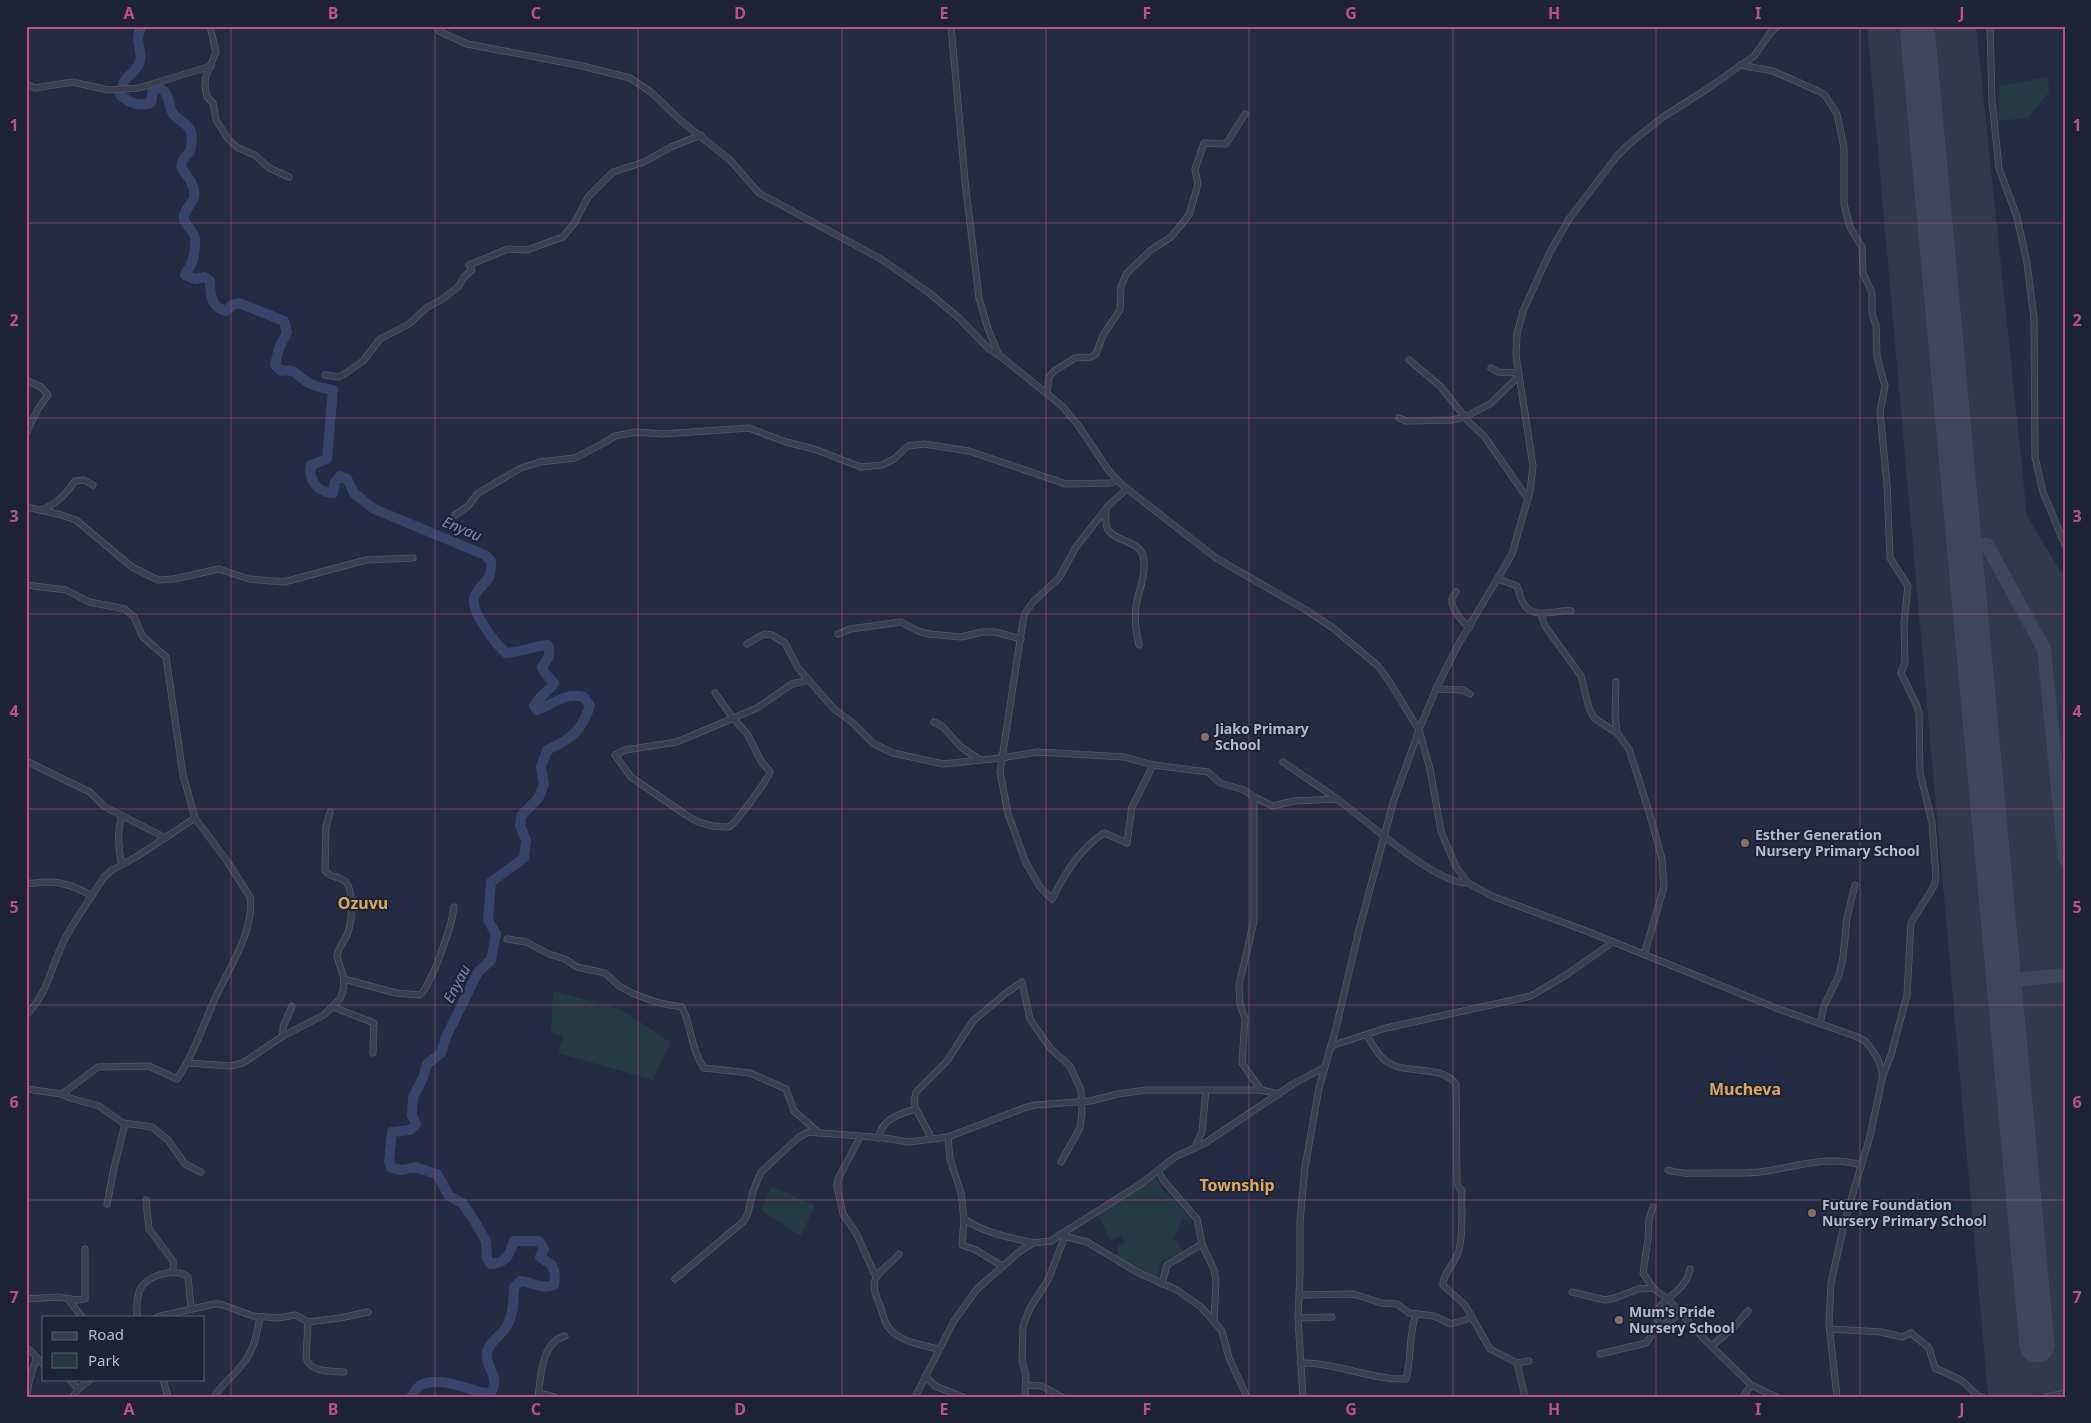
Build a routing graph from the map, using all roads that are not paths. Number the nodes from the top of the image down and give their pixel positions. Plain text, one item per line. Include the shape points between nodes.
1 (210, 26) edge
2 (436, 26) edge
3 (951, 26) edge
4 (1778, 26) edge
5 (1990, 26) edge
6 (1740, 65) junction
7 (211, 66) junction
8 (26, 84) edge
9 (1245, 114) dead end
10 (701, 135) junction
11 (288, 177) dead end
12 (999, 356) junction
13 (1409, 360) dead end
14 (1491, 368) dead end
15 (325, 375) dead end
16 (1518, 375) junction
17 (26, 380) edge
18 (1047, 393) junction
19 (1465, 417) junction
20 (1399, 418) dead end
21 (26, 433) edge
22 (1117, 481) junction
23 (93, 485) dead end
24 (1127, 489) junction
25 (1528, 499) junction
26 (26, 507) edge
27 (1106, 509) junction
28 (41, 510) junction
29 (455, 515) dead end
30 (2065, 545) edge
31 (413, 558) dead end
32 (1498, 579) junction
33 (26, 585) edge
34 (1456, 592) dead end
35 (1571, 611) dead end
36 (1541, 614) junction
37 (1469, 628) junction
38 (838, 634) dead end
39 (1021, 639) junction
40 (747, 644) dead end
41 (1139, 645) dead end
42 (809, 680) junction
43 (1616, 682) dead end
44 (1436, 690) junction
45 (715, 693) dead end
46 (1470, 694) dead end
47 (733, 718) junction
48 (934, 722) dead end
49 (1419, 730) junction
50 (1617, 733) junction
51 (1001, 758) junction
52 (980, 760) junction
53 (26, 761) edge
54 (1283, 762) dead end
55 (1154, 765) junction
56 (1254, 797) junction
57 (1337, 800) junction
58 (330, 812) dead end
59 (122, 816) junction
60 (194, 818) junction
61 (1383, 836) junction
62 (166, 838) junction
63 (122, 864) junction
64 (26, 883) edge
65 (1468, 883) junction
66 (1855, 884) dead end
67 (92, 896) junction
68 (454, 907) dead end
69 (507, 939) dead end
70 (1613, 942) junction
71 (1644, 955) junction
72 (344, 979) junction
73 (292, 1006) dead end
74 (333, 1006) junction
75 (26, 1015) edge
76 (1820, 1024) junction
77 (283, 1036) junction
78 (1367, 1036) junction
79 (1331, 1046) junction
80 (374, 1053) dead end
81 (187, 1063) junction
82 (1323, 1068) junction
83 (1883, 1075) junction
84 (26, 1089) edge
85 (1206, 1090) junction
86 (1261, 1090) junction
87 (62, 1094) junction
88 (1279, 1094) junction
89 (1082, 1102) junction
90 (916, 1109) junction
91 (125, 1124) junction
92 (819, 1132) junction
93 (860, 1137) junction
94 (948, 1137) junction
95 (879, 1138) junction
96 (932, 1140) junction
97 (1195, 1148) junction
98 (1060, 1162) dead end
99 (1861, 1165) junction
100 (1668, 1170) dead end
101 (1158, 1171) junction
102 (201, 1172) dead end
103 (146, 1200) dead end
104 (107, 1204) dead end
105 (1653, 1207) dead end
106 (964, 1219) junction
107 (1063, 1235) junction
108 (1033, 1243) junction
109 (1202, 1244) junction
110 (85, 1249) dead end
111 (899, 1254) dead end
112 (1002, 1266) junction
113 (1690, 1269) dead end
114 (173, 1272) junction
115 (876, 1277) junction
116 (675, 1278) dead end
117 (1162, 1284) junction
118 (1653, 1288) junction
119 (1572, 1292) dead end
120 (1300, 1295) junction
121 (26, 1299) edge
122 (68, 1299) junction
123 (1669, 1300) junction
124 (191, 1308) junction
125 (1748, 1311) dead end
126 (368, 1312) dead end
127 (1682, 1313) junction
128 (1416, 1315) junction
129 (81, 1316) edge
130 (137, 1316) edge
131 (161, 1316) edge
132 (1332, 1317) dead end
133 (260, 1318) junction
134 (1298, 1318) junction
135 (1471, 1318) junction
136 (1214, 1320) junction
137 (308, 1322) junction
138 (1661, 1326) junction
139 (1830, 1329) junction
140 (565, 1336) dead end
141 (1713, 1346) junction
142 (26, 1348) edge
143 (938, 1350) junction
144 (1600, 1354) dead end
145 (36, 1359) junction
146 (1529, 1362) dead end
147 (1517, 1363) junction
148 (42, 1364) edge
149 (1300, 1364) junction
150 (344, 1372) dead end
151 (925, 1376) junction
152 (70, 1380) edge
153 (90, 1380) edge
154 (162, 1380) edge
155 (1025, 1385) junction
156 (1751, 1385) junction
157 (78, 1389) junction
158 (2065, 1394) edge
159 (538, 1395) edge
160 (27, 1397) edge
161 (73, 1397) edge
162 (168, 1397) edge
163 (214, 1397) edge
164 (554, 1397) edge
165 (915, 1397) edge
166 (963, 1397) edge
167 (1025, 1397) edge
168 (1062, 1397) edge
169 (1247, 1397) edge
170 (1303, 1397) edge
171 (1525, 1397) edge
172 (1743, 1397) edge
173 (1776, 1397) edge
174 (1838, 1397) edge
175 (1982, 1397) edge
176 (2048, 1397) edge

1 - 7 street via 216,52
2 - 10 street via 439,31 467,44 578,64 630,78
3 - 12 street via 979,298
4 - 6 street via 1757,53
5 - 30 street via 1992,101 1999,168 2017,217 2034,318 2036,462 2043,492
6 - 16 street via 1629,144 1569,219 1523,311 1517,334
6 - 83 street via 1773,71 1818,91 1825,95 1837,114 1844,148 1847,220 1861,244 1863,273 1872,292 1872,314 1885,389 1880,412 1890,558 1908,586 1904,623 1905,662 1901,670 1919,714 1920,773 1932,822 1936,877 1934,886 1911,923 1907,996
7 - 8 street via 139,88 108,90 73,82 35,88
7 - 11 street via 206,76 207,97 214,103 216,120 228,139 238,148 255,155 269,168
9 - 18 street via 1226,144 1204,143 1196,169 1198,184 1189,215 1171,238 1150,250 1126,274 1121,287 1120,310 1102,334 1096,354 1076,358 1054,371 1049,377
10 - 12 street via 730,160 758,194 881,259 928,292
10 - 15 street via 644,162 613,172 588,198 563,237 527,250 508,249 470,265 472,270 458,287 426,308 409,324 380,339 367,356 346,374 339,377
12 - 18 street
13 - 19 street via 1440,386
14 - 16 street
16 - 19 street via 1490,404
16 - 25 street via 1533,466
17 - 21 street via 41,387 48,395
18 - 22 street via 1078,425
19 - 20 street via 1406,421
19 - 25 street via 1490,444
22 - 24 street
22 - 29 street via 1066,484 969,452 924,444 908,446 882,465 861,467 749,428 663,434 636,432 616,436 575,458 545,461 521,468 478,493
23 - 28 street via 84,480 75,481 66,495 53,506
24 - 27 street
24 - 49 street via 1216,558 1306,610 1359,649 1390,681
25 - 32 street via 1512,554
26 - 28 street
27 - 39 street via 1076,547 1059,578 1028,608
27 - 41 street via 1110,532 1141,551 1143,557 1142,586 1136,608
28 - 31 street via 76,520 132,567 158,580 219,568 249,579 284,582 366,560
32 - 36 street via 1515,583 1528,609
32 - 37 street
33 - 60 street via 66,590 89,602 125,609 134,617 148,644 166,657 183,775
34 - 37 street via 1452,604
35 - 36 street
36 - 50 street via 1583,681 1594,718
37 - 44 street
38 - 39 street via 850,629 901,622 929,634 961,637 995,632
39 - 51 street
40 - 42 street via 764,634 781,639
42 - 47 street via 798,681 758,708
42 - 52 street via 834,709 882,750 938,763
43 - 50 street
44 - 46 street via 1463,690
44 - 49 street
45 - 47 street
47 - 47 street via 677,742 626,750 615,755 631,777 686,815 698,822 729,827 739,819 770,772 748,734
48 - 52 street
49 - 61 street
49 - 65 street via 1441,831 1456,867
50 - 71 street via 1631,756 1664,874 1662,898
51 - 52 street
51 - 55 street via 1038,752 1124,757
51 - 55 street via 1000,772 1008,814 1029,870 1052,899 1080,854 1096,838 1104,833 1128,843 1132,807
53 - 59 street via 90,792 105,807
54 - 57 street
55 - 56 street via 1208,772 1220,783 1244,790
56 - 57 street via 1273,806
56 - 86 street via 1254,921 1239,991 1244,1019 1242,1062
57 - 61 street
58 - 72 street via 326,827 325,871 344,880 351,891 350,923 337,956
59 - 62 street
59 - 63 street via 119,851
60 - 62 street
60 - 81 street via 250,896 251,911 246,931
61 - 65 street via 1449,879
61 - 79 street
62 - 63 street
63 - 67 street via 108,873
64 - 67 street via 63,884
65 - 70 street via 1494,897
66 - 76 street via 1846,918 1839,975 1824,1006
67 - 75 street via 67,934 37,1004
68 - 72 street via 450,928 420,995 396,993
69 - 92 street via 526,942 577,967 605,973 624,990 642,997 682,1007 690,1025 696,1056 704,1068 750,1073 779,1085 786,1089 794,1111
70 - 71 street
70 - 78 street via 1530,996 1386,1028
71 - 76 street
72 - 74 street via 342,995
73 - 77 street via 283,1027
74 - 77 street via 318,1019
74 - 80 street via 374,1023
76 - 83 street via 1865,1041 1878,1059
77 - 81 street via 235,1066
78 - 79 street
78 - 135 street via 1387,1062 1440,1074 1456,1084 1456,1182 1462,1190 1463,1227 1455,1261 1442,1281 1444,1288 1465,1305
79 - 82 street
81 - 87 street via 177,1079 149,1066 98,1067
82 - 88 street
82 - 120 street via 1302,1198
83 - 99 street
84 - 87 street
85 - 86 street
85 - 89 street via 1139,1091
85 - 97 street via 1202,1131
86 - 88 street
87 - 91 street via 99,1106
88 - 97 street
89 - 90 street via 1074,1071 1050,1048 1030,1019 1022,982 973,1021 946,1061 916,1092
89 - 94 street via 1024,1108
89 - 98 street via 1080,1128
90 - 95 street via 889,1120 881,1129
90 - 96 street
91 - 102 street via 152,1127 168,1140 186,1164
91 - 104 street
92 - 93 street
92 - 116 street via 799,1137 767,1164 757,1179 744,1221
93 - 95 street
93 - 115 street via 836,1186 843,1214 856,1233
94 - 96 street
94 - 106 street
95 - 96 street via 909,1142
97 - 101 street via 1183,1152
99 - 100 street via 1837,1160 1808,1162 1746,1174 1693,1174
99 - 139 street via 1831,1283
101 - 107 street
101 - 109 street via 1197,1219
103 - 114 street via 149,1230 173,1261
105 - 118 street via 1642,1274
106 - 108 street via 1003,1237
106 - 112 street via 962,1245
107 - 108 street via 1047,1243
107 - 117 street via 1087,1242
107 - 155 street via 1044,1288 1023,1324
108 - 112 street
109 - 117 street via 1167,1264
109 - 136 street via 1216,1282
110 - 122 street via 85,1299
111 - 115 street
112 - 143 street via 968,1301
113 - 123 street via 1686,1280
114 - 124 street via 188,1277
114 - 130 street via 156,1277 142,1287
115 - 143 street via 874,1290 888,1328 913,1343
117 - 136 street via 1177,1290
118 - 119 street via 1638,1289 1605,1300
118 - 123 street
120 - 128 street via 1354,1294 1381,1303 1397,1304
120 - 134 street
121 - 122 street
122 - 129 street
123 - 127 street
123 - 138 street via 1657,1311
124 - 131 street
124 - 133 street via 220,1304
125 - 141 street
126 - 137 street
127 - 138 street
127 - 141 street
128 - 135 street via 1434,1316 1451,1324
128 - 149 street via 1406,1379 1380,1378 1317,1364
132 - 134 street
133 - 137 street via 296,1315
133 - 163 street via 246,1359
134 - 149 street
135 - 147 street via 1490,1349
136 - 169 street via 1224,1336 1229,1358
137 - 150 street via 308,1364 324,1371
138 - 144 street via 1646,1343
139 - 174 street
139 - 175 street via 1882,1332 1902,1337 1911,1333 1929,1348 1935,1368 1961,1380
140 - 159 street via 546,1350
141 - 156 street
142 - 145 street
143 - 151 street
145 - 148 street
145 - 160 street
146 - 147 street
147 - 171 street
149 - 170 street
151 - 165 street
151 - 166 street via 936,1386
152 - 157 street
153 - 157 street
154 - 162 street
155 - 167 street
155 - 168 street via 1042,1386
156 - 172 street
156 - 173 street
157 - 161 street
158 - 176 street
159 - 164 street

